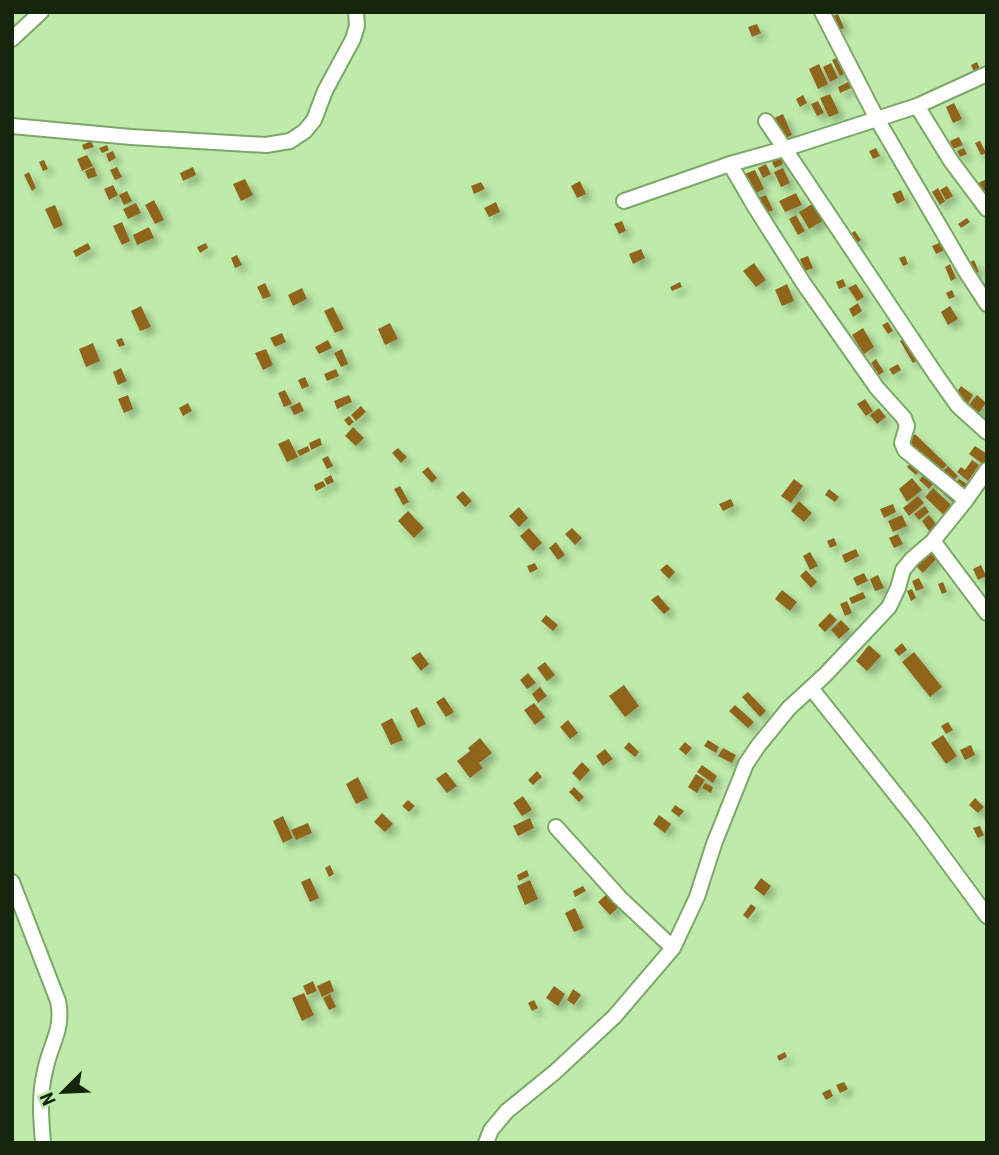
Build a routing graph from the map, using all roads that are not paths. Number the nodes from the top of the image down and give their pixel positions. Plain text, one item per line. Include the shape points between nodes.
1 (41, 12) edge
2 (356, 12) edge
3 (822, 12) edge
4 (12, 39) edge
5 (987, 74) edge
6 (917, 106) junction
7 (877, 119) junction
8 (766, 121) dead end
9 (12, 126) edge
10 (785, 149) junction
11 (730, 164) junction
12 (624, 201) dead end
13 (987, 209) edge
14 (987, 304) edge
15 (987, 432) edge
16 (987, 470) edge
17 (966, 500) junction
18 (933, 541) junction
19 (987, 613) edge
20 (811, 688) junction
21 (556, 827) dead end
22 (12, 882) edge
23 (987, 916) edge
24 (673, 948) junction
25 (43, 1143) edge
26 (486, 1143) edge

1 - 4 street
2 - 9 street via 353,39 314,120 290,141 266,145
3 - 7 street
5 - 6 street
6 - 7 street
6 - 13 street
7 - 10 street
7 - 14 street
8 - 10 street
10 - 11 street
10 - 15 street via 936,375 958,405
11 - 12 street
11 - 17 street via 811,294 877,388 904,418 905,450
16 - 17 street
17 - 18 street
18 - 19 street
18 - 20 street via 903,570 889,607
20 - 23 street
20 - 24 street via 746,764
21 - 24 street
22 - 25 street via 61,1016 40,1100
24 - 26 street via 614,1017 507,1111

